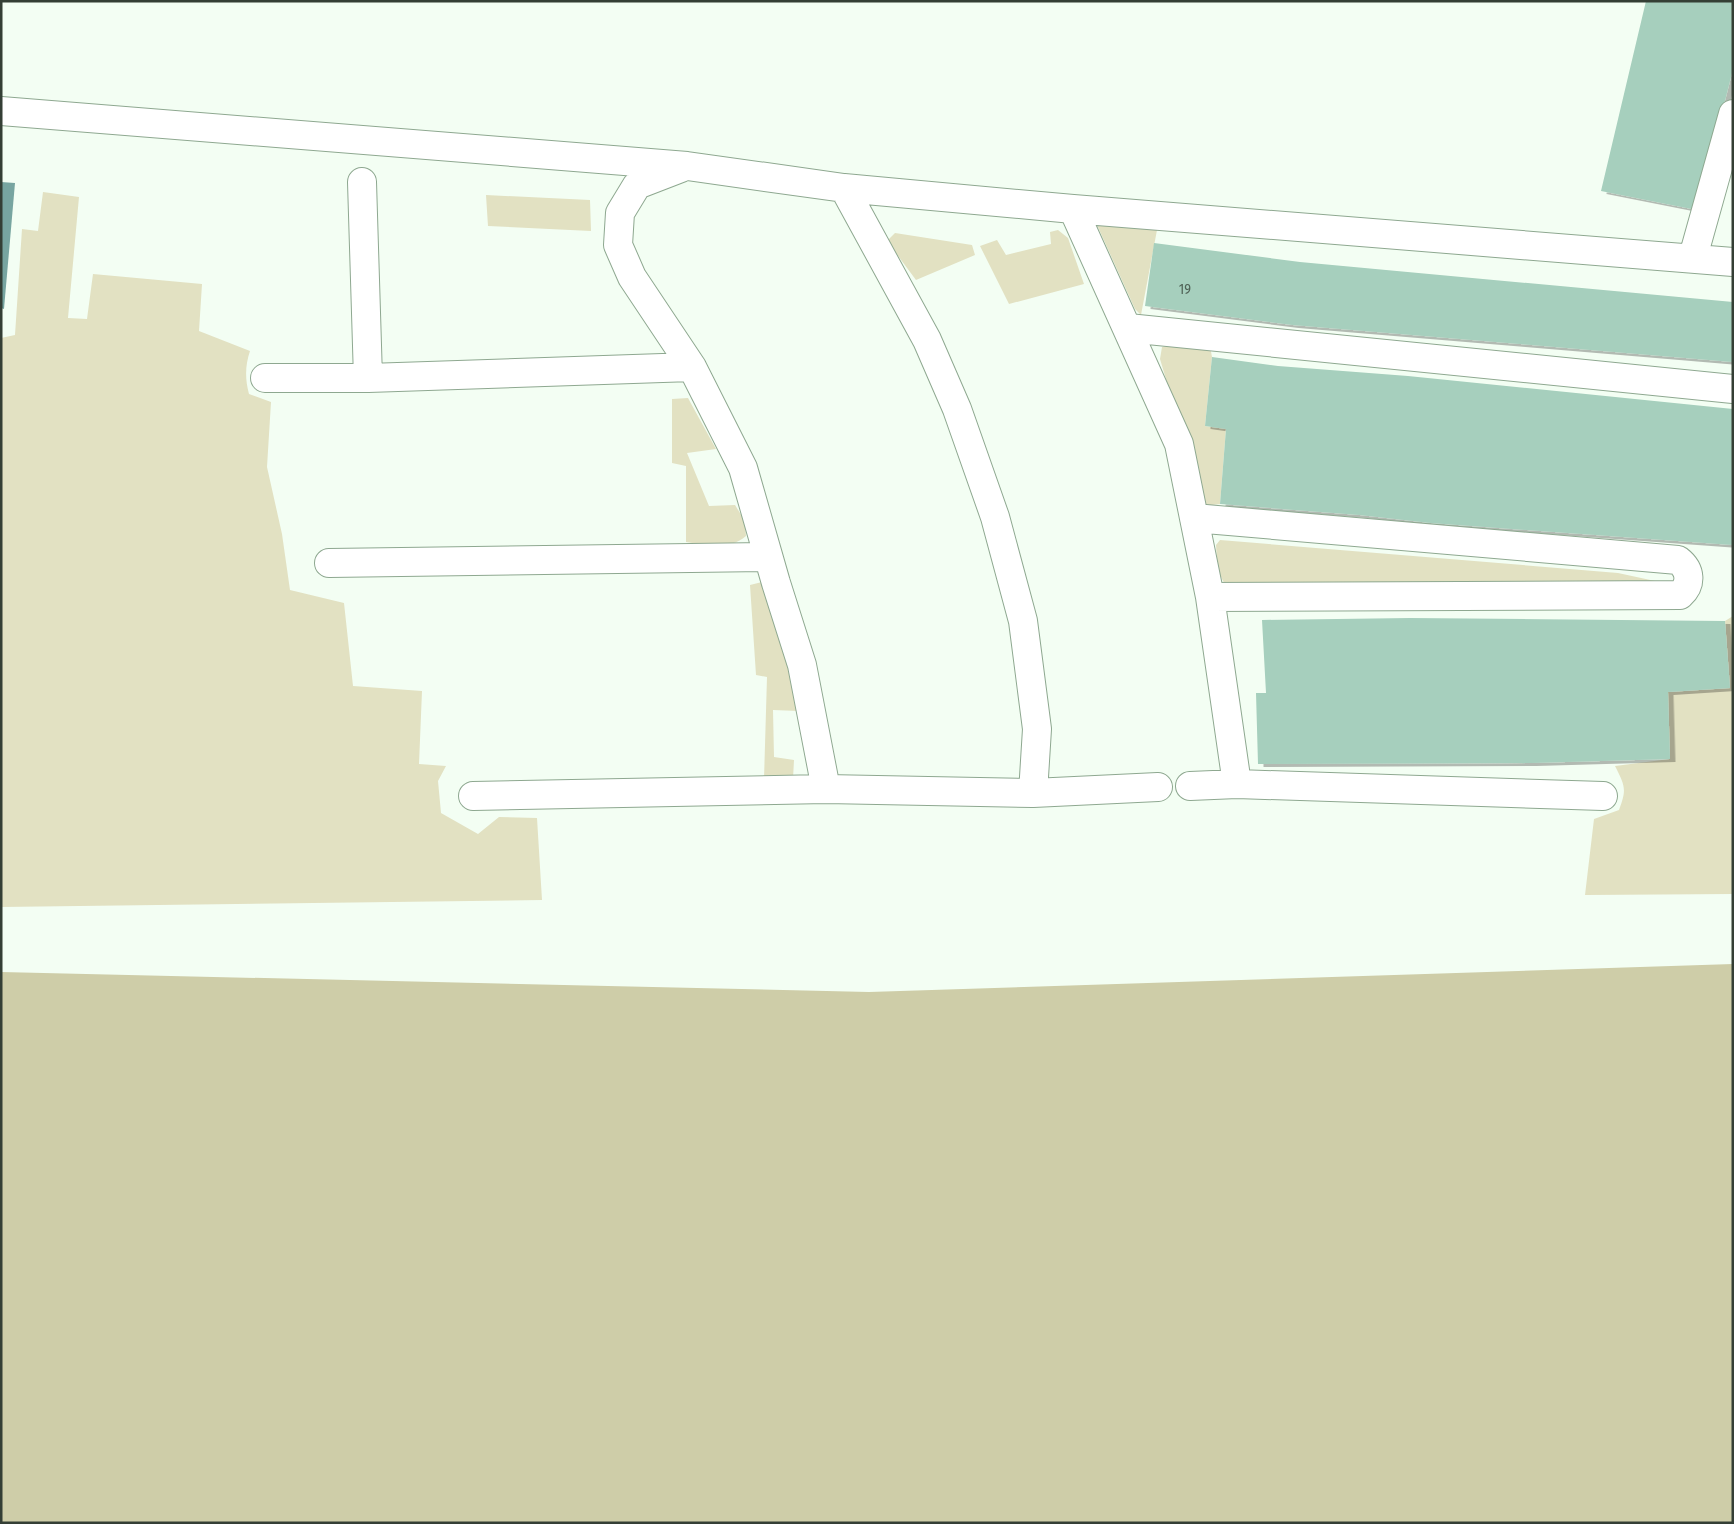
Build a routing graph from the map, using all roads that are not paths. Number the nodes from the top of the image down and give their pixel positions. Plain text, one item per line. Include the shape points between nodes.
1 (1, 111) edge
2 (1733, 114) edge
3 (687, 166) junction
4 (362, 182) dead end
5 (844, 188) junction
6 (1073, 209) junction
7 (1693, 257) junction
8 (1733, 262) edge
9 (1128, 328) junction
10 (692, 367) junction
11 (265, 378) dead end
12 (368, 378) junction
13 (1733, 389) edge
14 (1194, 518) junction
15 (768, 557) junction
16 (329, 563) dead end
17 (1210, 597) junction
18 (1237, 784) junction
19 (1190, 786) dead end
20 (1158, 787) dead end
21 (826, 789) junction
22 (1033, 793) junction
23 (474, 796) dead end
24 (1603, 796) dead end

1 - 3 street
2 - 7 street
3 - 5 street
3 - 10 street via 637,185 620,213 618,245 632,277
4 - 12 street
5 - 6 street
5 - 22 street via 927,340 957,408 995,517 1026,641 1038,729
6 - 7 street
6 - 9 street
7 - 8 street
9 - 13 street
9 - 14 street via 1179,444
10 - 12 street
10 - 15 street via 743,468
11 - 12 street
14 - 17 street
14 - 17 street via 1678,560 1689,577 1680,595
15 - 16 street
15 - 21 street via 802,665
17 - 18 street
18 - 19 street
18 - 24 street
20 - 22 street
21 - 22 street
21 - 23 street

